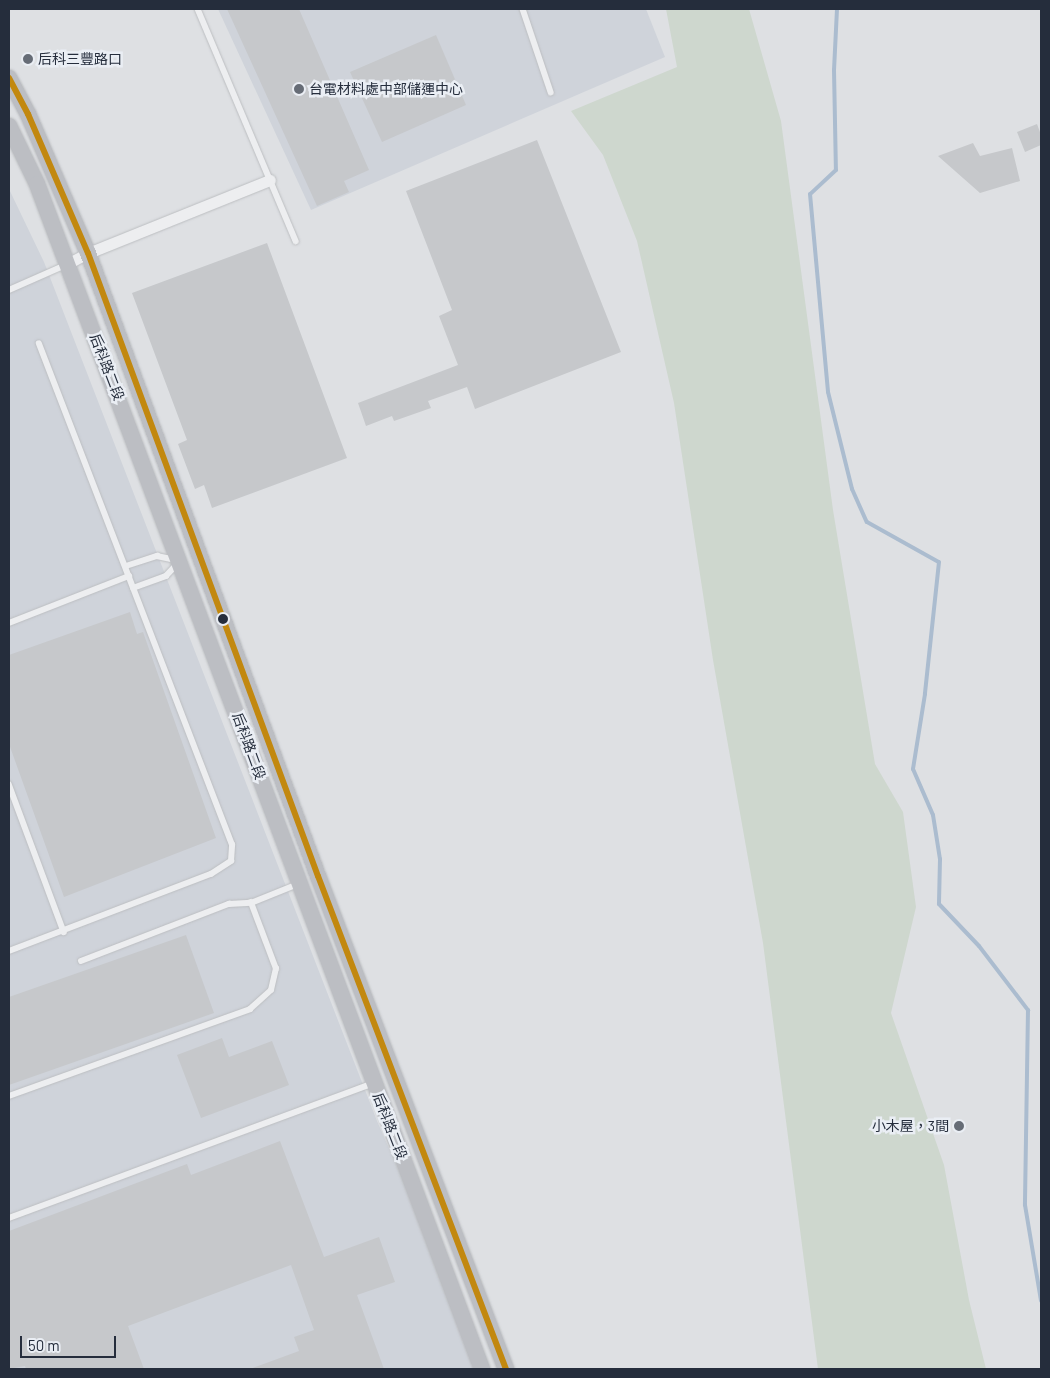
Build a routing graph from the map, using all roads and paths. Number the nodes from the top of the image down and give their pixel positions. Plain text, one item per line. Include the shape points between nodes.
1 (198, 9) edge
2 (523, 9) edge
3 (9, 78) edge
4 (551, 92) dead end
5 (9, 126) edge
6 (270, 180) junction
7 (296, 242) dead end
8 (88, 253) junction
9 (68, 264) junction
10 (9, 290) edge
11 (39, 344) dead end
12 (199, 554) junction
13 (180, 561) junction
14 (126, 566) junction
15 (129, 576) junction
16 (133, 588) junction
17 (9, 623) edge
18 (9, 784) edge
19 (300, 884) junction
20 (251, 903) junction
21 (64, 932) junction
22 (9, 951) edge
23 (81, 961) dead end
24 (395, 1074) junction
25 (374, 1083) junction
26 (9, 1096) edge
27 (9, 1218) edge
28 (482, 1369) edge
29 (506, 1369) edge

1 - 6 lane
2 - 4 lane
3 - 8 street, 后科路二段 via 32,122
5 - 9 street, 后科路二段 via 37,184
6 - 7 lane
6 - 8 street
8 - 9 street
8 - 12 street, 后科路二段
9 - 10 lane
9 - 13 street, 后科路二段
11 - 14 lane
12 - 13 street
12 - 24 street, 后科路二段
13 - 14 lane via 157,556
13 - 16 lane via 166,576
13 - 19 street, 后科路二段
14 - 15 lane
15 - 16 lane
15 - 17 lane
16 - 21 lane via 232,845 230,861 211,874
18 - 21 lane
19 - 20 lane
19 - 25 street, 后科路二段
20 - 23 lane via 229,904
20 - 26 lane via 276,969 271,990 250,1009
21 - 22 lane
24 - 25 street
24 - 29 street, 后科路二段
25 - 27 lane
25 - 28 street, 后科路二段

